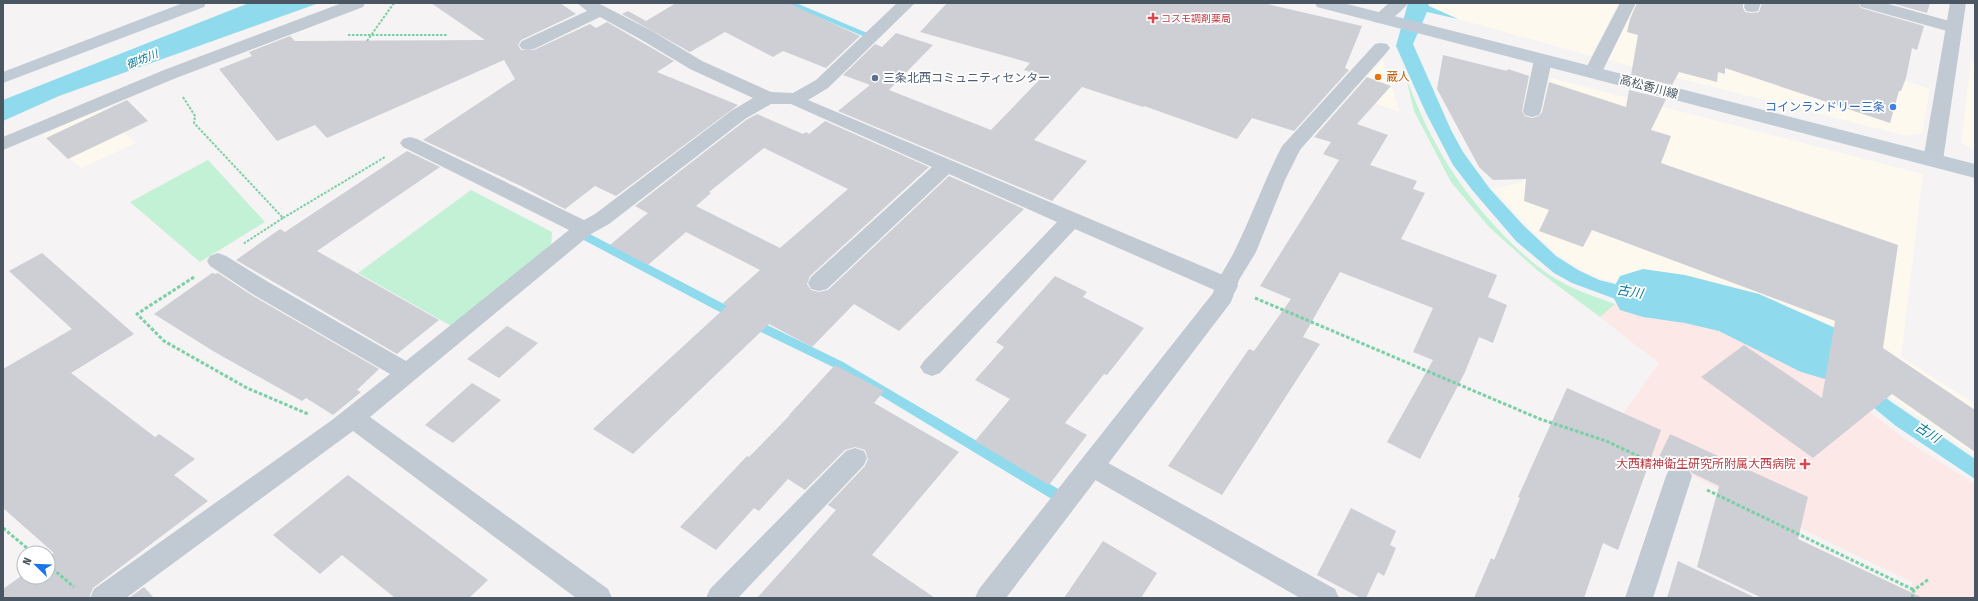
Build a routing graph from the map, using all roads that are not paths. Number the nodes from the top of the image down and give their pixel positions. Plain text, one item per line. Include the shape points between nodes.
1 (158, 3) edge
2 (198, 3) edge
3 (357, 3) edge
4 (585, 3) edge
5 (907, 3) edge
6 (1323, 3) edge
7 (1400, 3) edge
8 (1628, 3) edge
9 (1867, 3) edge
10 (1958, 3) edge
11 (600, 11) junction
12 (1380, 18) junction
13 (1954, 28) junction
14 (528, 45) dead end
15 (1381, 48) dead end
16 (1543, 60) junction
17 (3, 62) edge
18 (1593, 72) junction
19 (3, 78) edge
20 (768, 98) junction
21 (795, 99) junction
22 (1532, 111) dead end
23 (410, 142) road end
24 (3, 144) edge
25 (1933, 160) junction
26 (946, 165) junction
27 (1975, 171) edge
28 (1072, 219) junction
29 (584, 229) junction
30 (218, 261) road end
31 (820, 283) dead end
32 (1227, 286) junction
33 (932, 367) dead end
34 (406, 372) junction
35 (346, 422) junction
36 (855, 458) dead end
37 (1092, 466) junction
38 (1679, 476) road end
39 (104, 598) edge
40 (598, 598) edge
41 (720, 598) edge
42 (989, 598) edge
43 (1325, 598) edge
44 (1639, 598) edge

1 - 17 main road
2 - 19 main road
3 - 24 street via 170,74
4 - 11 street
5 - 21 street via 822,84
6 - 12 main road, 高松香川線
7 - 12 street
8 - 18 street
9 - 13 street
10 - 13 street
11 - 14 street
11 - 20 street via 696,65
12 - 16 main road, 高松香川線
13 - 25 street
15 - 32 street via 1291,148 1245,252 1228,278
16 - 18 main road, 高松香川線
16 - 22 street
18 - 25 main road, 高松香川線
20 - 21 street
20 - 29 street via 738,115 602,219
21 - 26 street
23 - 29 street
25 - 27 main road, 高松香川線
26 - 28 street
26 - 31 street
28 - 32 street
28 - 33 street
29 - 34 street
30 - 34 street
32 - 37 street via 1223,296
34 - 35 street
35 - 39 street
35 - 40 street
36 - 41 street
37 - 42 street
37 - 43 street
38 - 44 street

